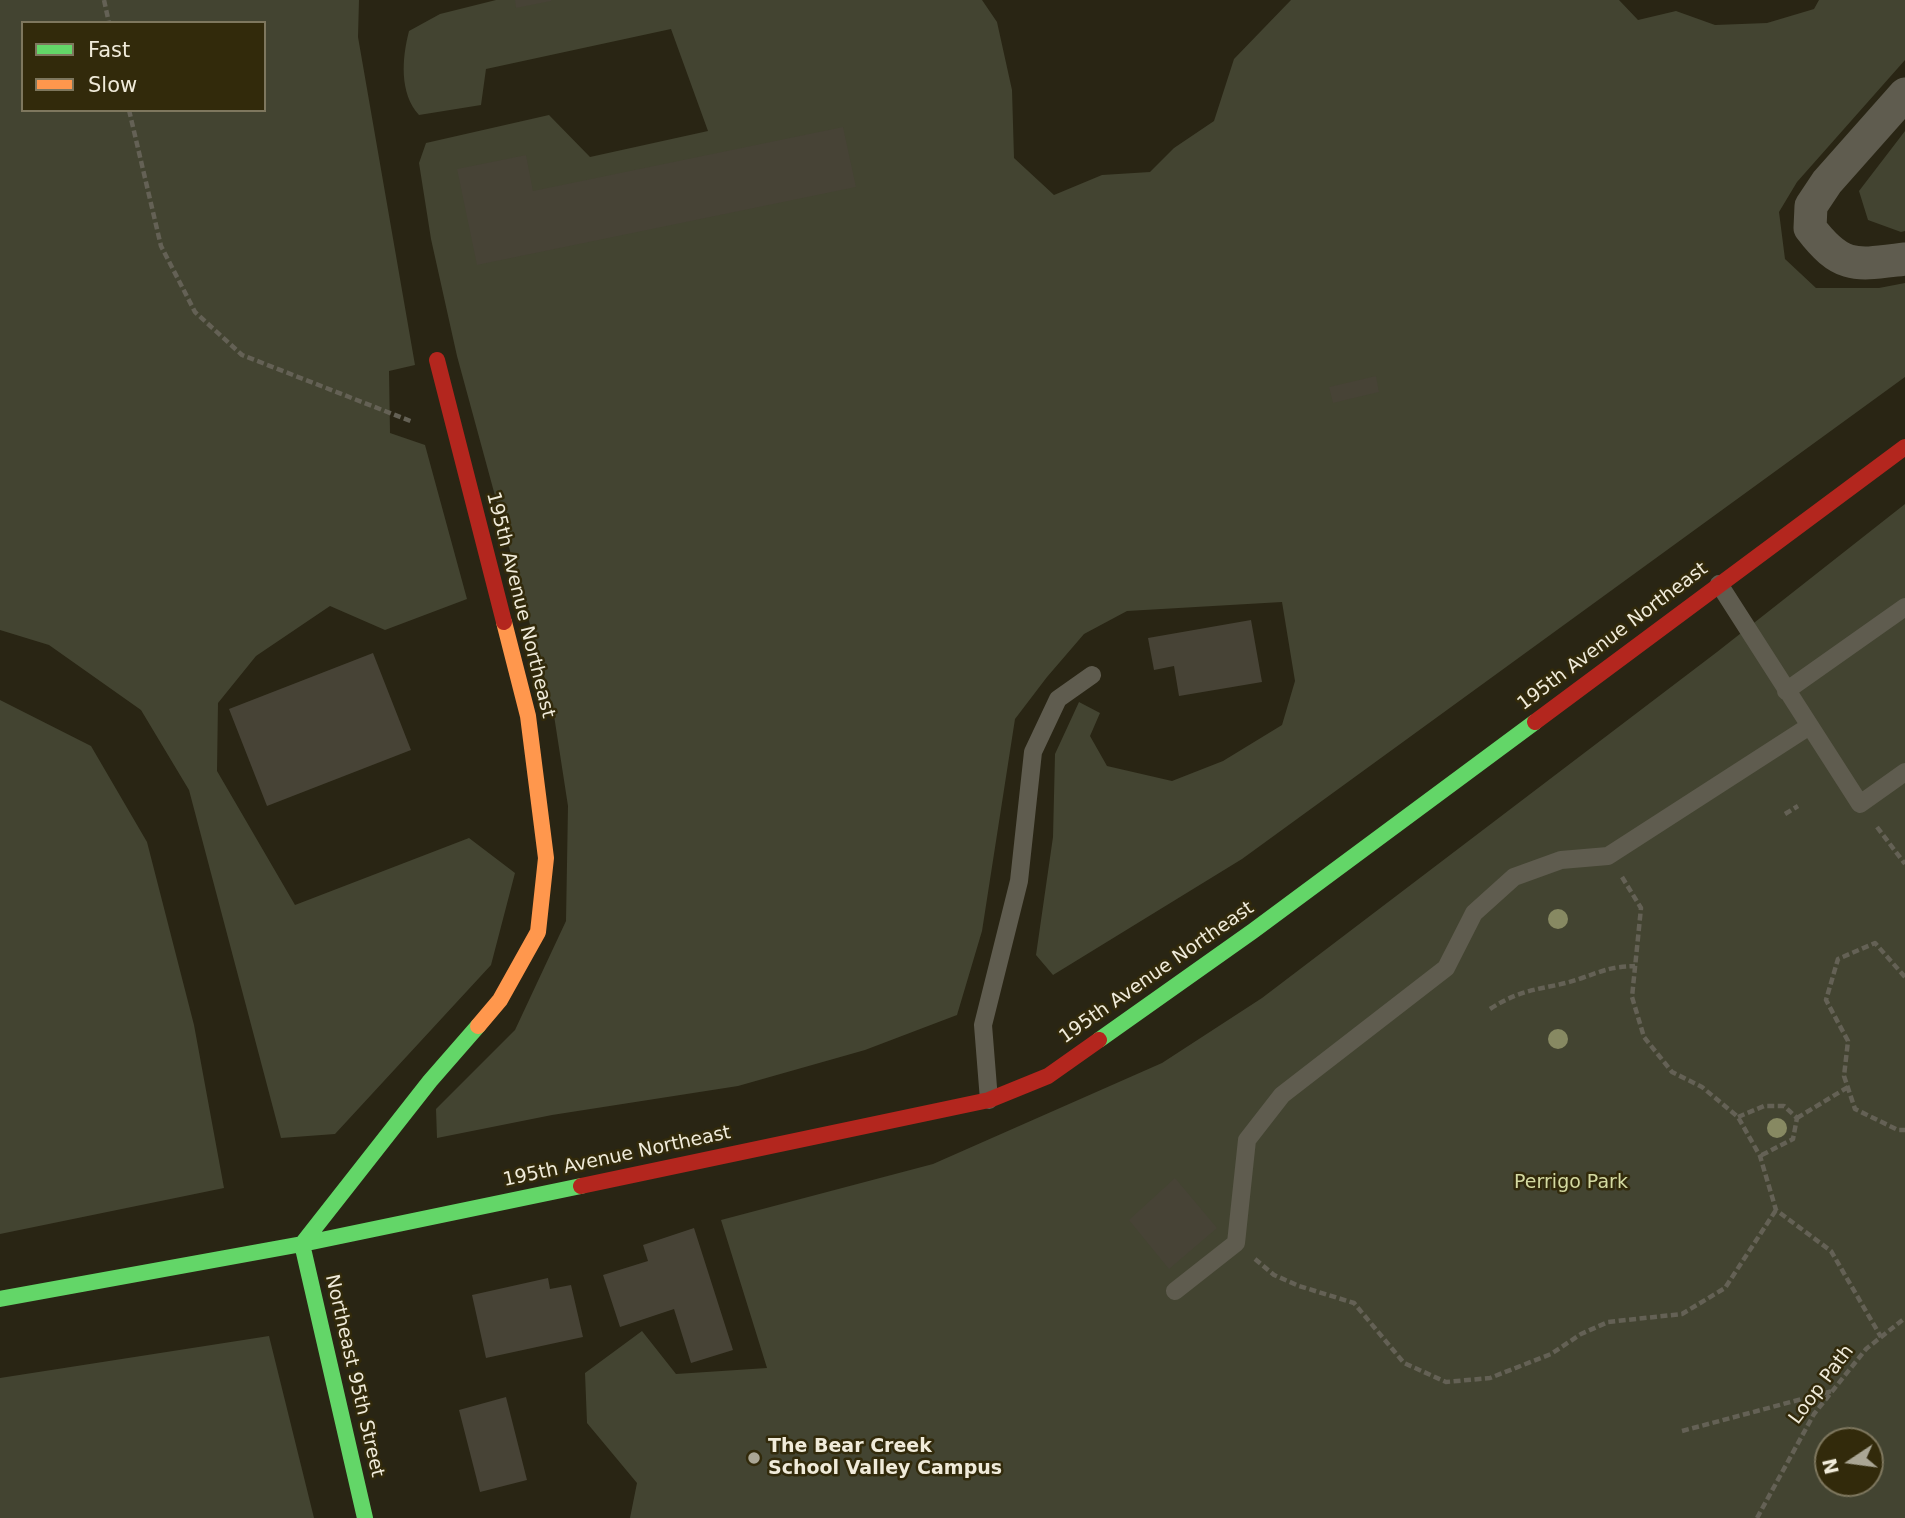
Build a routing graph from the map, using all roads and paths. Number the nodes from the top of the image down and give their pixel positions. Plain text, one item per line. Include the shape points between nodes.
1 (104, 0) edge
2 (109, 21) edge
3 (1905, 94) edge
4 (129, 112) edge
5 (1905, 259) edge
6 (437, 360) dead end
7 (456, 439) junction
8 (1905, 447) edge
9 (1719, 584) junction
10 (1905, 607) edge
11 (1092, 675) dead end
12 (1786, 691) junction
13 (1808, 727) junction
14 (1905, 772) edge
15 (1860, 804) junction
16 (1798, 806) dead end
17 (1785, 814) dead end
18 (1608, 856) junction
19 (1905, 864) edge
20 (1635, 966) junction
21 (1905, 977) edge
22 (1490, 1009) dead end
23 (1848, 1087) junction
24 (989, 1100) junction
25 (1738, 1117) junction
26 (1797, 1118) junction
27 (1905, 1130) edge
28 (1760, 1156) junction
29 (1776, 1210) junction
30 (1236, 1243) junction
31 (302, 1244) junction
32 (1175, 1291) dead end
33 (0, 1299) edge
34 (1905, 1318) edge
35 (1881, 1337) junction
36 (1833, 1391) junction
37 (1682, 1431) dead end
38 (366, 1518) edge
39 (1757, 1518) edge

1 - 2 path
3 - 5 street via 1827,182 1811,206 1810,228 1827,251 1859,264
4 - 7 path via 161,246 195,312 242,355
6 - 7 street, 195th Avenue Northeast
7 - 31 street, 195th Avenue Northeast via 528,716 546,858 538,932 500,1000
8 - 9 street, 195th Avenue Northeast
9 - 12 lane
9 - 24 street, 195th Avenue Northeast via 1254,931 1048,1076
10 - 12 lane
11 - 24 lane via 1058,699 1032,752 1019,881 983,1025
12 - 13 lane
13 - 15 lane
13 - 18 lane
14 - 15 lane
15 - 19 path
16 - 17 path
18 - 20 path via 1642,908
18 - 30 lane via 1561,860 1514,877 1474,913 1446,968 1282,1096 1247,1140
20 - 22 path via 1605,967 1582,978 1527,989
20 - 25 path via 1632,997 1644,1037 1672,1072 1702,1087
21 - 23 path via 1875,943 1838,959 1826,1000 1848,1041 1844,1076
23 - 26 path
23 - 27 path via 1855,1109
24 - 31 street, 195th Avenue Northeast
25 - 26 path via 1764,1106 1784,1106
25 - 28 path
26 - 28 path via 1793,1139
28 - 29 path
29 - 30 path via 1725,1288 1682,1314 1608,1322 1551,1354 1490,1378 1446,1382 1404,1363 1354,1303 1274,1275
29 - 35 path via 1831,1251
30 - 32 lane
31 - 33 street, 195th Avenue Northeast
31 - 38 street, Northeast 95th Street
34 - 35 path, Loop Path
35 - 36 path, Loop Path
36 - 37 path
36 - 39 path, Loop Path via 1814,1413

